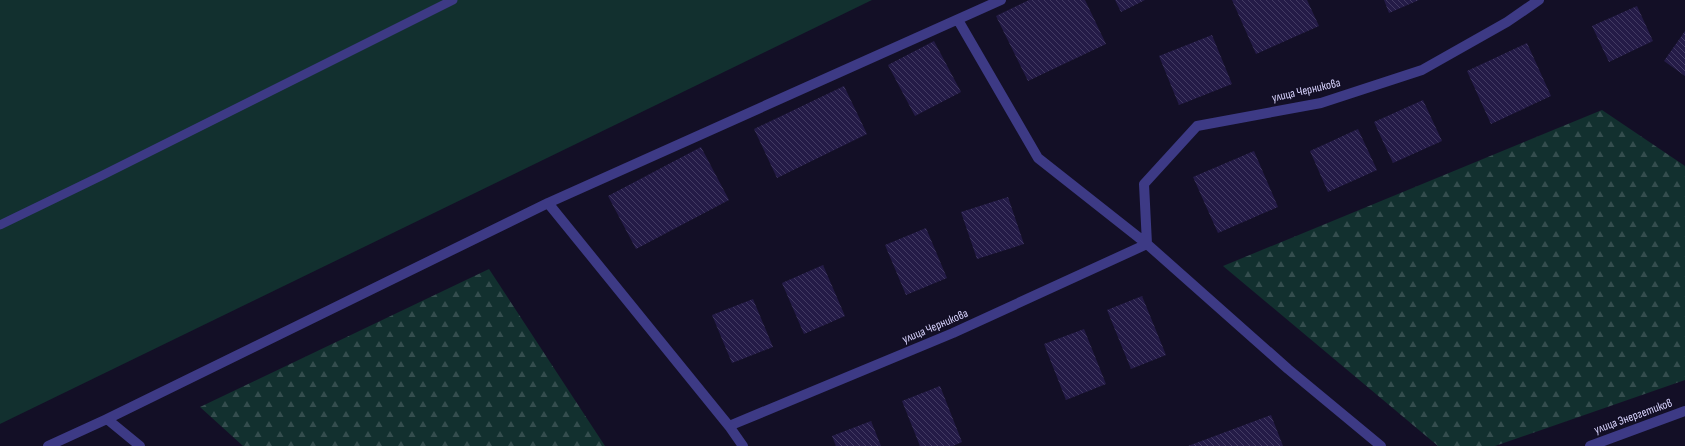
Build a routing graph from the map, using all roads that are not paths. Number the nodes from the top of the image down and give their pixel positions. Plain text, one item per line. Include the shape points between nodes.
1 (453, 0) edge
2 (1001, 0) edge
3 (1539, 0) edge
4 (958, 20) junction
5 (548, 203) junction
6 (0, 225) edge
7 (1148, 244) junction
8 (1685, 411) edge
9 (107, 419) junction
10 (729, 426) junction
11 (48, 446) edge
12 (140, 446) edge
13 (743, 446) edge
14 (1381, 446) edge
15 (1590, 446) edge

1 - 6 lane
2 - 4 street
3 - 7 street, улица Черникова via 1507,22 1422,70 1321,103 1197,126 1144,184
4 - 5 street
4 - 7 street via 1038,158
5 - 9 street
5 - 10 street
7 - 10 street, улица Черникова via 953,333
7 - 14 street via 1288,369
8 - 15 street, улица Энергетиков
9 - 11 street
9 - 12 street
10 - 13 street

